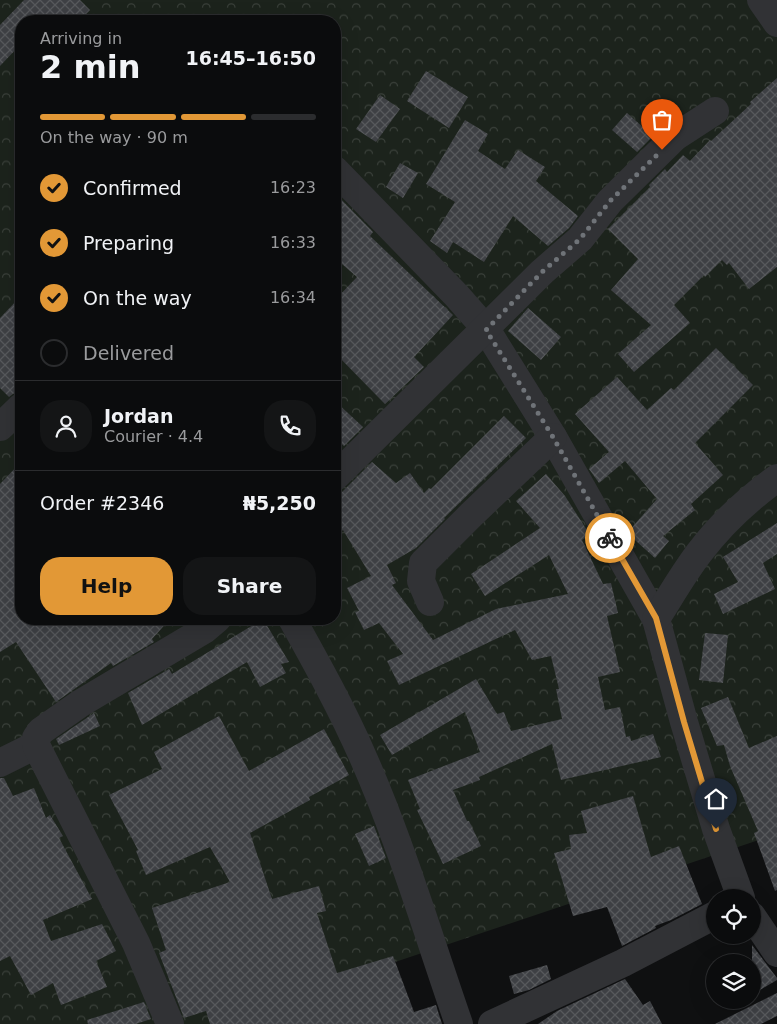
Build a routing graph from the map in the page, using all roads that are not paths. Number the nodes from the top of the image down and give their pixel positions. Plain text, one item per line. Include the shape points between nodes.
1 (762, 0) edge
2 (777, 23) edge
3 (715, 111) dead end
4 (341, 176) edge
5 (486, 330) junction
6 (15, 413) edge
7 (0, 427) edge
8 (553, 437) junction
9 (341, 472) edge
10 (777, 478) edge
11 (430, 602) dead end
12 (656, 618) junction
13 (210, 625) edge
14 (295, 625) edge
15 (36, 745) junction
16 (0, 763) edge
17 (738, 889) edge
18 (706, 920) edge
19 (761, 929) edge
20 (777, 953) edge
21 (496, 1023) edge
22 (170, 1024) edge
23 (459, 1024) edge

1 - 2 street
3 - 5 street via 676,137 610,201 580,239 542,272
4 - 5 street
5 - 8 street
5 - 9 street
6 - 7 street
8 - 11 street via 422,564 421,581
8 - 12 street
10 - 12 street via 762,488 717,532
12 - 17 street via 713,820
13 - 15 street via 81,703 41,731
14 - 23 street via 363,756
15 - 16 street
15 - 22 street via 136,943
18 - 21 street
19 - 20 street

